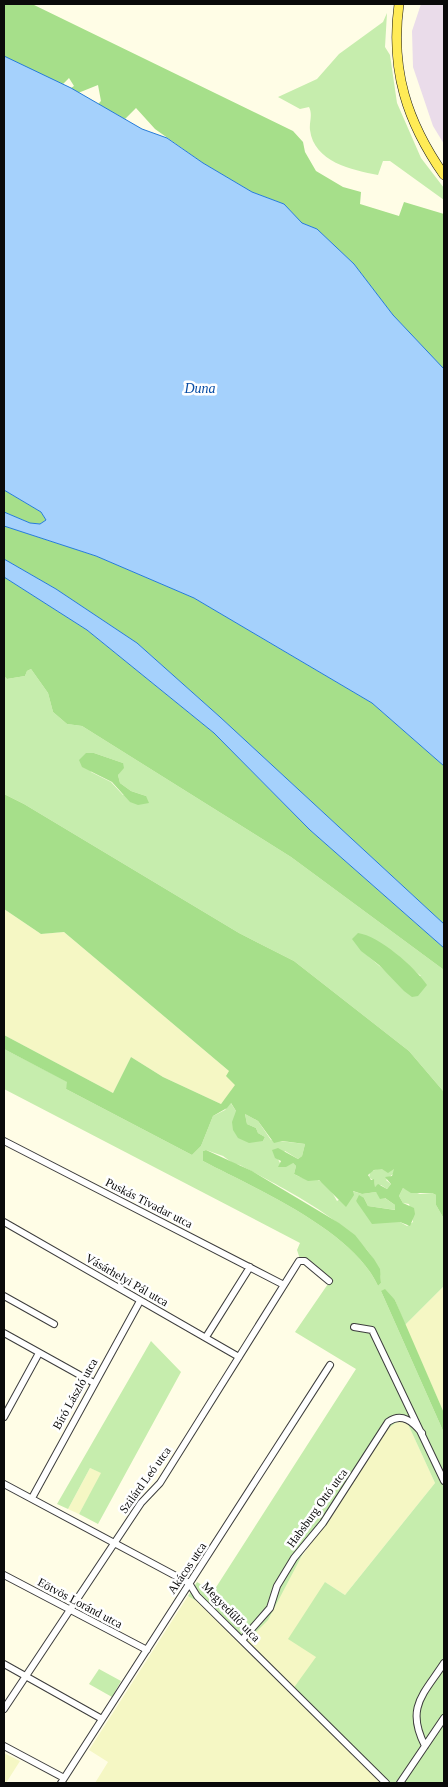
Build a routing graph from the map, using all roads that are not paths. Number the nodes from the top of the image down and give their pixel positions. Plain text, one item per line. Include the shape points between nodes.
1 (399, 4) edge
2 (444, 176) edge
3 (4, 1141) edge
4 (4, 1222) edge
5 (250, 1267) junction
6 (329, 1281) dead end
7 (284, 1285) junction
8 (4, 1296) edge
9 (140, 1301) junction
10 (54, 1324) dead end
11 (354, 1327) dead end
12 (4, 1333) edge
13 (206, 1337) junction
14 (39, 1353) junction
15 (239, 1357) junction
16 (330, 1365) dead end
17 (94, 1383) junction
18 (4, 1417) edge
19 (422, 1433) junction
20 (444, 1480) edge
21 (4, 1484) edge
22 (32, 1498) junction
23 (114, 1542) junction
24 (4, 1575) edge
25 (189, 1583) junction
26 (69, 1610) junction
27 (242, 1640) junction
28 (147, 1650) junction
29 (444, 1662) edge
30 (4, 1664) edge
31 (25, 1675) junction
32 (4, 1709) edge
33 (444, 1718) edge
34 (102, 1719) junction
35 (4, 1746) edge
36 (425, 1746) junction
37 (63, 1781) edge
38 (386, 1783) edge
39 (400, 1783) edge

1 - 2 main road via 396,50 400,83 410,116
3 - 5 street, Puskás Tivadar utca
4 - 9 street, Vásárhelyi Pál utca
5 - 7 street, Puskás Tivadar utca
5 - 13 street
6 - 7 street, Szilárd Leó utca via 305,1261 299,1261
7 - 15 street, Szilárd Leó utca
8 - 10 street
9 - 13 street, Vásárhelyi Pál utca
9 - 17 street, Bíró László utca
11 - 19 street via 372,1330
12 - 14 street
13 - 15 street, Vásárhelyi Pál utca
14 - 17 street
14 - 18 street
15 - 23 street, Szilárd Leó utca via 160,1483 148,1493
16 - 25 street, Akácos utca
17 - 22 street, Bíró László utca
19 - 20 street
19 - 27 street, Habsburg Ottó utca via 409,1420 398,1418 388,1422 323,1523 294,1558 277,1586 270,1608
21 - 22 street, Megyedűlő utca
22 - 23 street, Megyedűlő utca
23 - 25 street, Megyedűlő utca
23 - 26 street, Szilárd Leó utca
24 - 26 street, Eötvös Loránd utca
25 - 27 street, Megyedűlő utca via 197,1596
25 - 28 street, Akácos utca
26 - 28 street, Eötvös Loránd utca
26 - 31 street, Szilárd Leó utca
27 - 38 street, Megyedűlő utca
28 - 34 street, Akácos utca
29 - 36 street via 418,1701 415,1711
30 - 31 street
31 - 32 street, Szilárd Leó utca
31 - 34 street
33 - 36 street
34 - 37 street, Akácos utca
35 - 37 street
36 - 39 street

